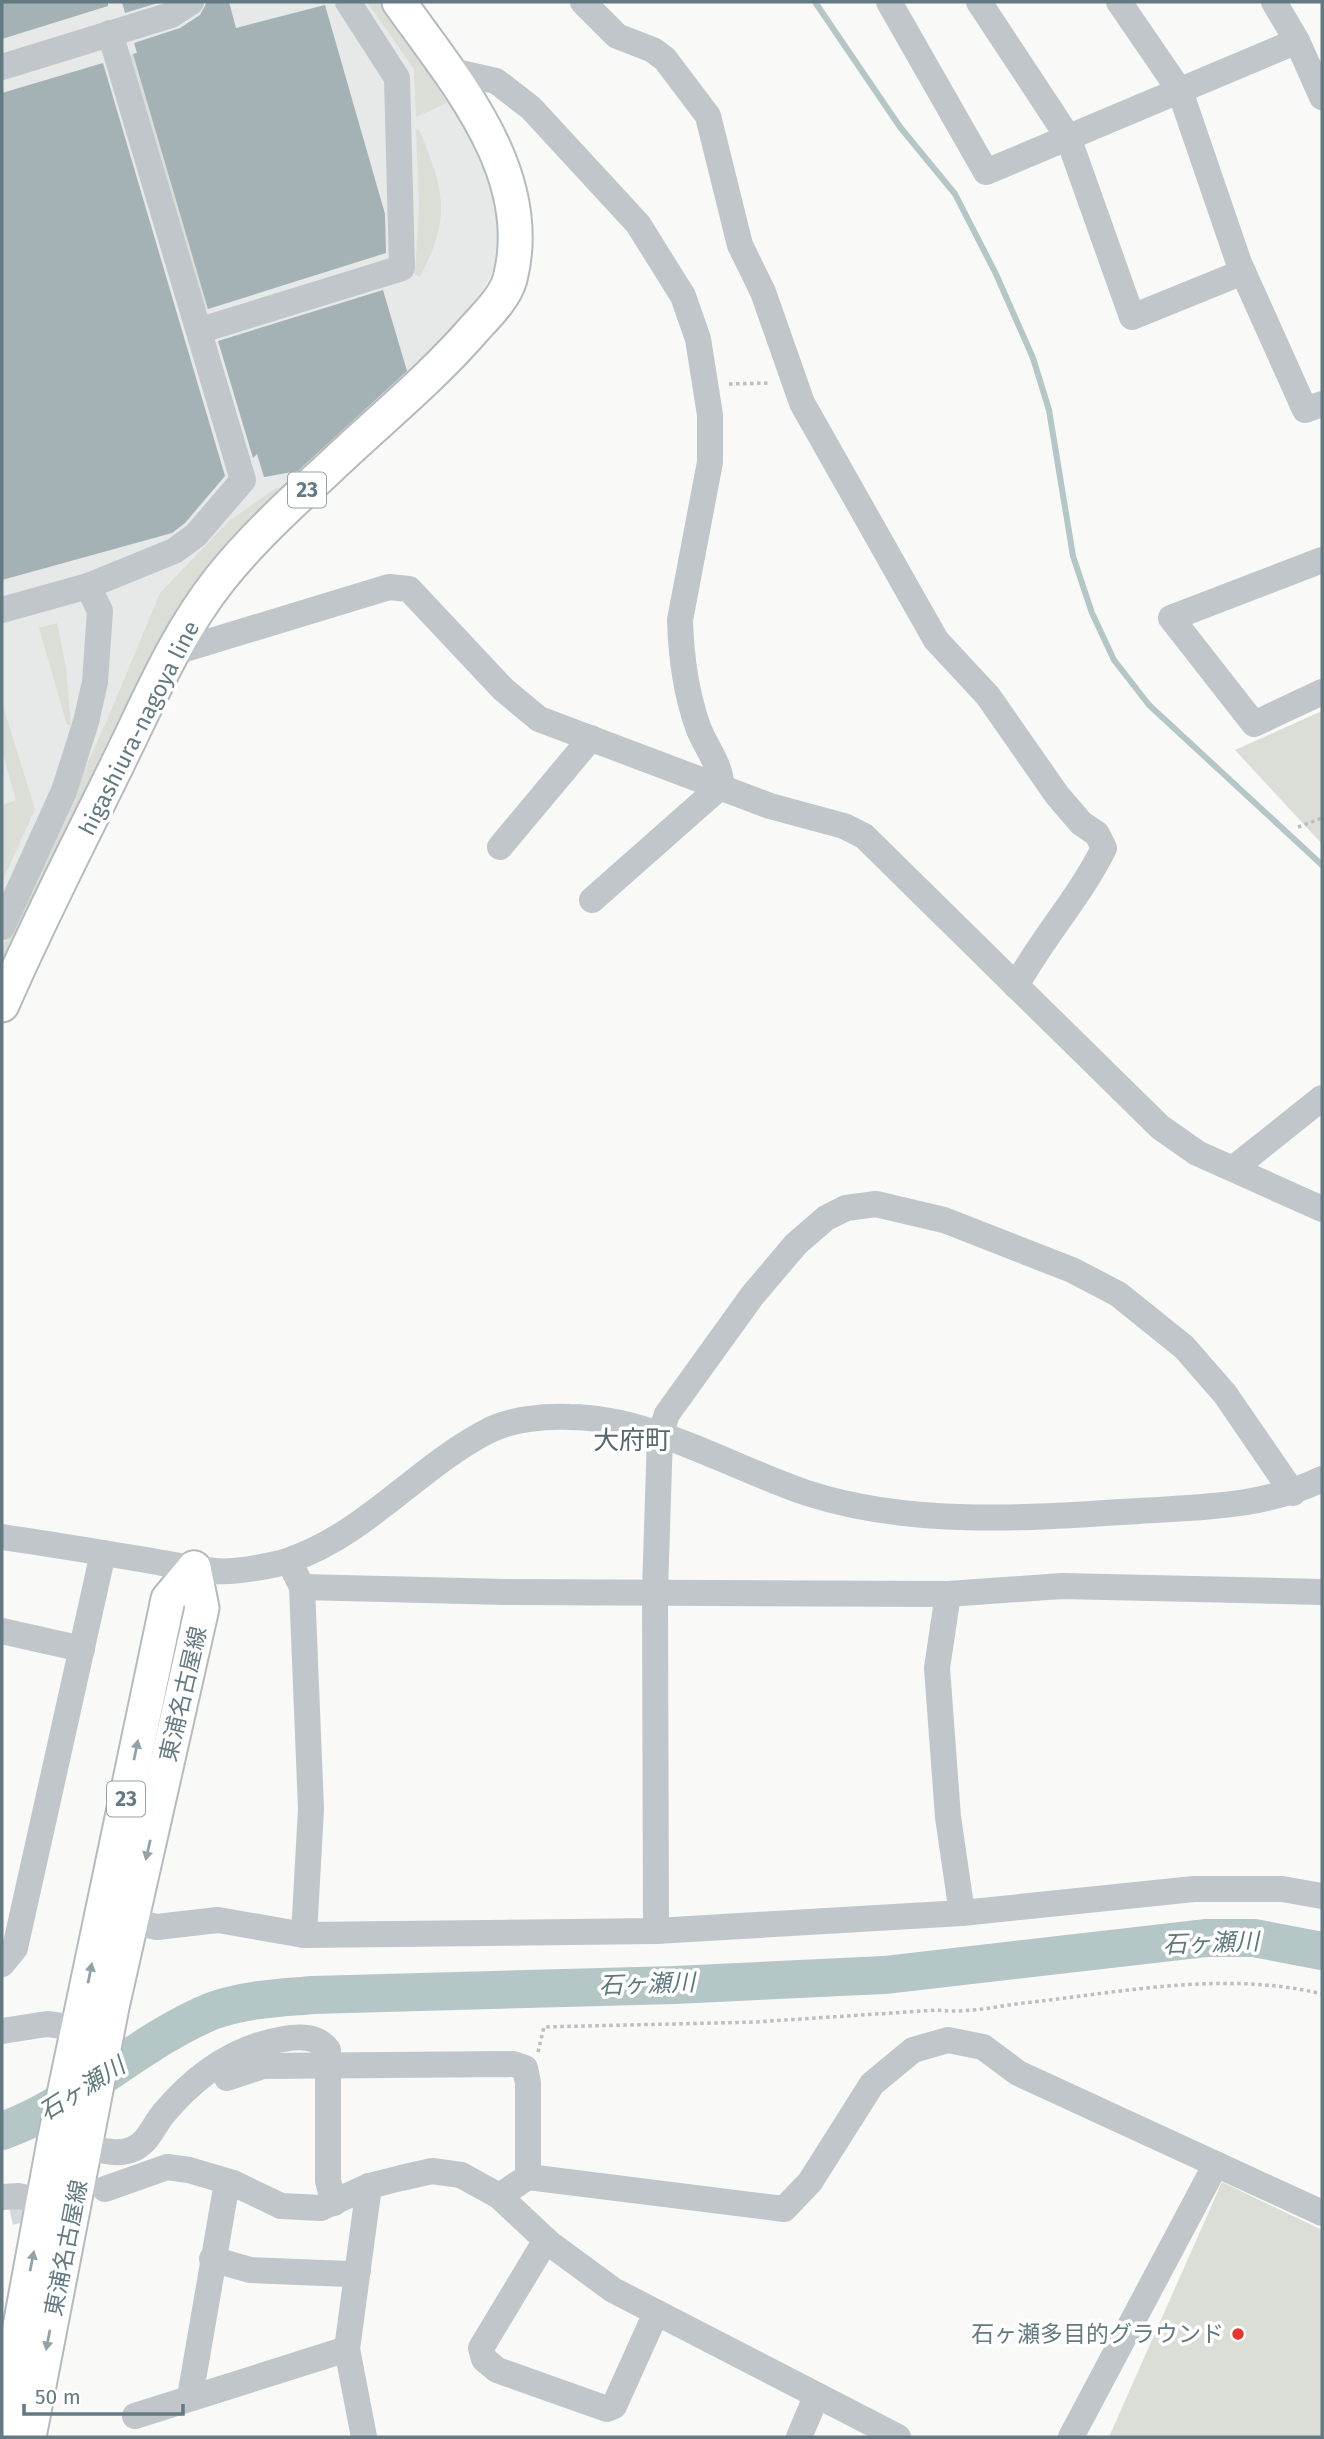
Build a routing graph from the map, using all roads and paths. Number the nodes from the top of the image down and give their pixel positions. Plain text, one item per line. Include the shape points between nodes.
1 (191, 2) edge
2 (348, 2) edge
3 (399, 2) edge
4 (583, 2) edge
5 (889, 2) edge
6 (979, 2) edge
7 (1119, 2) edge
8 (1274, 2) edge
9 (110, 33) junction
10 (1297, 41) junction
11 (2, 67) edge
12 (447, 70) junction
13 (1180, 91) junction
14 (1322, 97) edge
15 (1068, 137) junction
16 (1243, 272) junction
17 (201, 330) junction
18 (792, 376) junction
19 (706, 384) junction
20 (1322, 404) edge
21 (1322, 560) edge
22 (88, 586) junction
23 (2, 610) edge
24 (172, 653) junction
25 (1322, 692) edge
26 (591, 738) junction
27 (721, 786) junction
28 (1322, 818) edge
29 (1298, 827) dead end
30 (500, 847) dead end
31 (592, 900) dead end
32 (2, 927) edge
33 (1016, 986) junction
34 (2, 1005) edge
35 (1322, 1098) edge
36 (1234, 1168) junction
37 (1322, 1209) edge
38 (660, 1435) junction
39 (1322, 1479) edge
40 (1293, 1493) junction
41 (2, 1536) edge
42 (103, 1553) junction
43 (289, 1560) junction
44 (194, 1568) junction
45 (302, 1587) junction
46 (655, 1591) junction
47 (1322, 1592) edge
48 (948, 1594) junction
49 (2, 1631) edge
50 (82, 1649) junction
51 (1322, 1896) edge
52 (962, 1913) junction
53 (131, 1921) junction
54 (656, 1931) junction
55 (304, 1935) junction
56 (2, 1964) edge
57 (1322, 1994) edge
58 (2, 2031) edge
59 (78, 2034) junction
60 (327, 2066) junction
61 (525, 2068) junction
62 (227, 2078) dead end
63 (76, 2139) junction
64 (1216, 2164) junction
65 (528, 2177) junction
66 (233, 2183) junction
67 (369, 2186) junction
68 (105, 2189) dead end
69 (499, 2196) junction
70 (43, 2202) junction
71 (334, 2203) junction
72 (5, 2208) edge
73 (1322, 2213) edge
74 (546, 2240) junction
75 (212, 2259) junction
76 (358, 2270) junction
77 (656, 2313) junction
78 (347, 2349) junction
79 (190, 2397) junction
80 (816, 2397) junction
81 (135, 2416) dead end
82 (2, 2424) edge
83 (29, 2437) edge
84 (364, 2437) edge
85 (799, 2437) edge
86 (898, 2437) edge
87 (1071, 2437) edge

1 - 9 street via 171,15
2 - 17 street via 397,78 402,268
3 - 12 main road, higashiura-nagoya line / 23
4 - 18 street via 617,36 665,59 708,116 740,245 763,292
5 - 15 street via 986,172
6 - 15 street
7 - 13 street
8 - 10 street
9 - 11 street
9 - 17 street
10 - 13 street
10 - 14 street
12 - 19 street via 496,81 531,108 638,224 683,296 698,339
12 - 24 main road, higashiura-nagoya line / 23 via 503,163 513,199 509,281 492,309 439,368 326,471 220,579
13 - 15 street
13 - 16 street
15 - 16 street via 1132,317
16 - 20 street via 1306,410
17 - 22 street via 243,480 196,535 174,551
18 - 19 path via 765,385
18 - 33 street via 802,402 936,640 988,696 1057,795 1097,834 1104,848
19 - 27 street via 710,462 680,635 697,724 721,775
21 - 25 street via 1171,618 1254,724
22 - 23 street
22 - 32 street via 100,611 95,682 86,722 64,791
24 - 26 street via 389,587 409,589 513,698 539,719
24 - 34 main road, higashiura-nagoya line / 23
26 - 27 street
26 - 30 street
27 - 31 street
27 - 33 street via 770,806 844,825 864,836
28 - 29 path
33 - 36 street via 1160,1127 1197,1153
35 - 36 street
36 - 37 street
38 - 40 street via 809,1493 902,1511 1040,1517 1227,1506
38 - 40 street via 667,1415 752,1296 796,1244 826,1218 846,1208 876,1204 944,1220 1072,1270 1118,1294 1184,1347 1225,1394
38 - 43 street via 611,1420 569,1417 531,1419 491,1429 348,1532
38 - 46 street
39 - 40 street
41 - 42 street
42 - 44 street
42 - 50 street
43 - 44 street via 218,1572
43 - 45 street
44 -> 53 main road, 東浦名古屋線 / 23 via 202,1608
59 -> 44 main road, 東浦名古屋線 / 23 via 168,1599
45 - 46 street
45 - 55 street via 311,1809
46 - 48 street
46 - 54 street
47 - 48 street via 1062,1586
48 - 52 street via 937,1668 948,1817
49 - 50 street
50 - 56 street via 15,1948
51 - 52 street via 1282,1889 1195,1889
52 - 54 street
53 - 55 street via 157,1927 218,1920
53 - 63 main road, 東浦名古屋線 / 23
54 - 55 street
57 - 61 path via 1261,1984 1217,1983 962,2013 937,2010 755,2022 544,2027 536,2059
58 - 59 street via 47,2024
59 - 63 main road, 東浦名古屋線 / 23
60 - 61 street via 513,2064
60 - 62 street via 263,2066
60 - 63 street via 325,2046 306,2037 265,2042 244,2049 186,2089 131,2150 116,2153
60 - 71 street via 328,2180
61 - 65 street
63 - 70 main road, 東浦名古屋線 / 23
63 -> 83 main road, 東浦名古屋線 / 23
64 - 65 street via 1018,2073 983,2047 948,2040 913,2050 872,2084 810,2182 784,2209
64 - 73 street
64 - 87 street
65 - 69 street
66 - 68 street via 162,2167
66 - 71 street via 281,2206 321,2208
66 - 75 street via 225,2194
67 - 69 street via 432,2171 461,2175
67 - 71 street
67 - 76 street
69 - 74 street
70 - 72 street via 19,2196
82 -> 70 main road, 東浦名古屋線 / 23
74 - 77 street via 613,2290
74 - 77 street via 481,2348 484,2359 498,2370 607,2409 614,2406
75 - 76 street via 250,2270 349,2274
75 - 79 street
76 - 78 street
77 - 80 street
78 - 79 street
78 - 84 street
79 - 81 street
80 - 85 street
80 - 86 street

